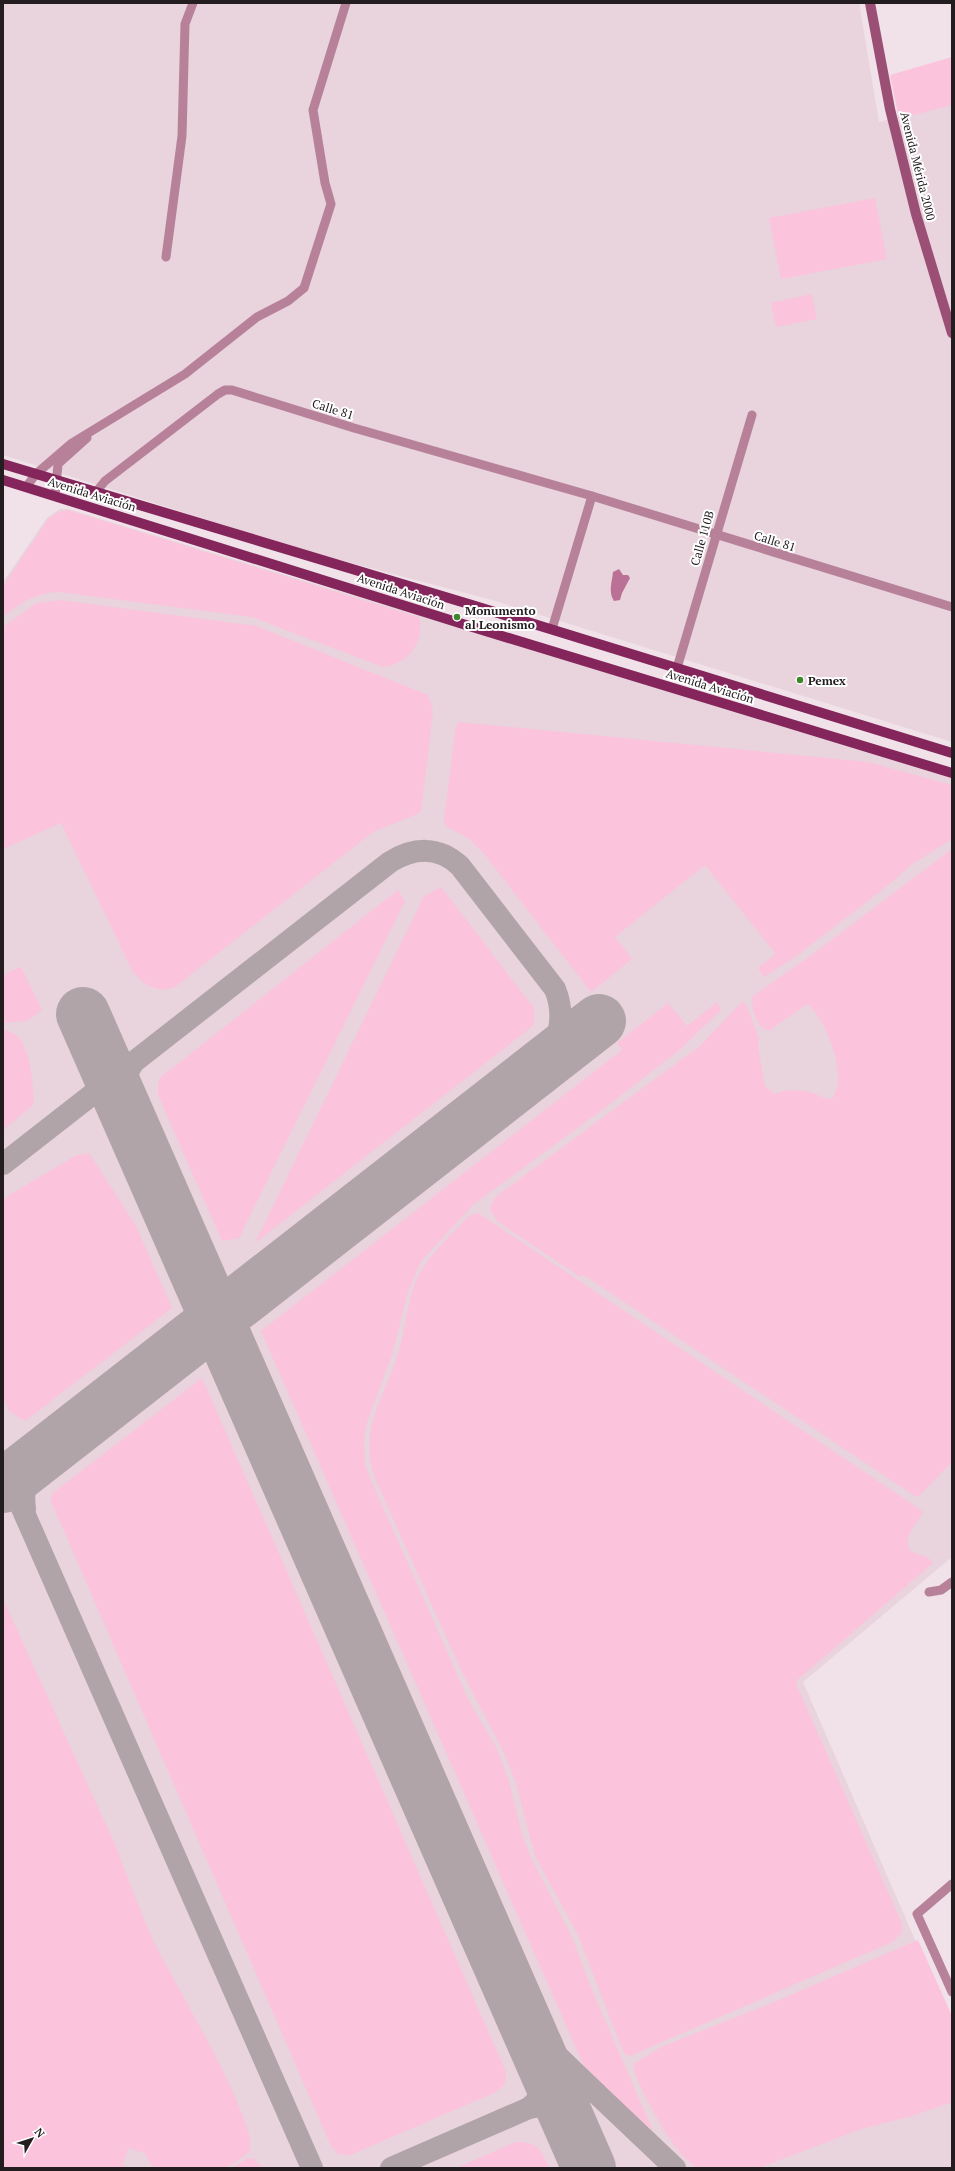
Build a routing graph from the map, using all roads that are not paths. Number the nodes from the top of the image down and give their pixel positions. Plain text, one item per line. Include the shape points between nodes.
1 (193, 3) edge
2 (346, 3) edge
3 (870, 3) edge
4 (166, 257) dead end
5 (952, 333) edge
6 (752, 415) dead end
7 (94, 431) junction
8 (3, 464) edge
9 (36, 474) junction
10 (3, 480) edge
11 (56, 481) junction
12 (26, 487) junction
13 (96, 492) junction
14 (55, 496) junction
15 (592, 496) junction
16 (715, 535) junction
17 (952, 607) edge
18 (552, 629) junction
19 (677, 668) junction
20 (952, 753) edge
21 (952, 772) edge
22 (952, 1582) edge
23 (929, 1592) dead end
24 (952, 1884) edge
25 (952, 1992) edge

1 - 4 street via 185,24 182,136
2 - 7 street via 313,110 331,204 304,288 288,301 257,316 185,374
3 - 5 main road, Avenida Mérida 2000 via 890,109 916,214
6 - 16 street, Calle 110B
7 - 9 street via 72,443
7 - 11 street via 58,464
8 - 9 main road, Avenida Aviación
9 - 11 main road, Avenida Aviación
9 - 12 street
10 - 12 main road, Avenida Aviación
11 - 13 main road, Avenida Aviación
11 - 14 street
12 - 14 main road, Avenida Aviación
13 - 15 street, Calle 81 via 105,481 225,390 232,390
13 - 18 main road, Avenida Aviación
14 - 21 main road, Avenida Aviación via 466,625
15 - 16 street, Calle 81
15 - 18 street
16 - 17 street, Calle 81
16 - 19 street, Calle 110B
18 - 19 main road, Avenida Aviación
19 - 20 main road, Avenida Aviación
22 - 23 street via 941,1590
24 - 25 street via 917,1914

